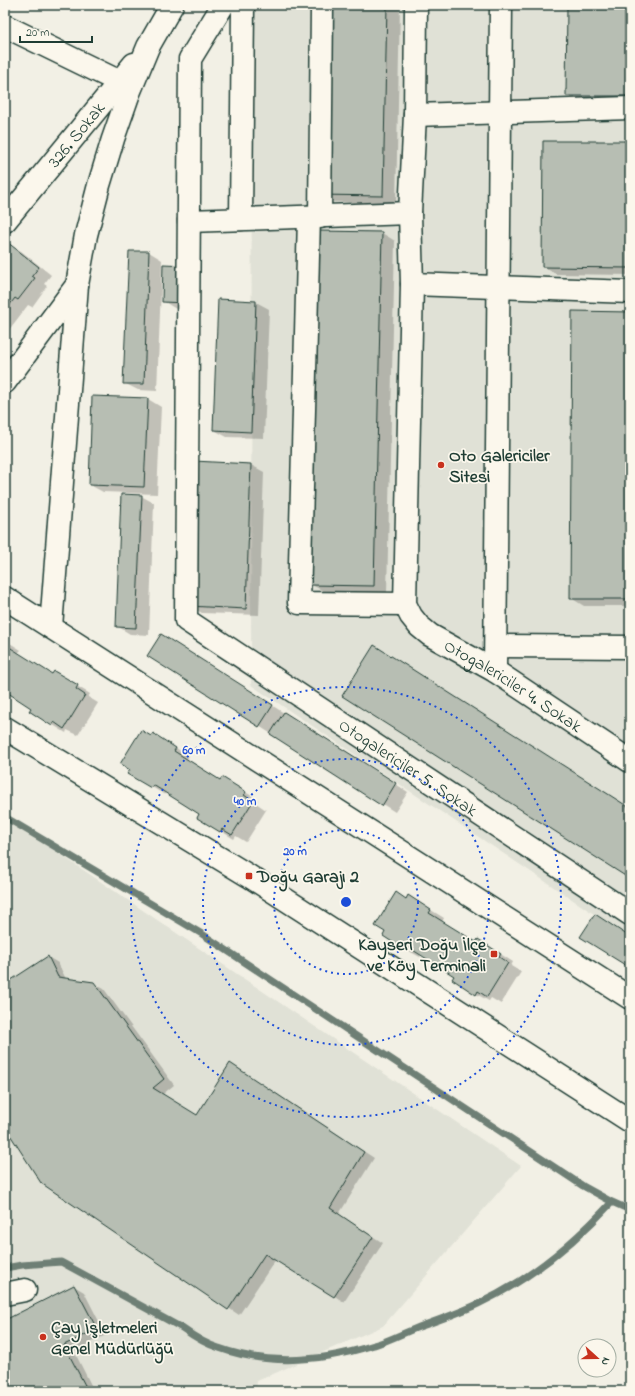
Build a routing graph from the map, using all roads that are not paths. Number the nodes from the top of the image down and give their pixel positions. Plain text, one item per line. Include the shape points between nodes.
1 (172, 5) edge
2 (223, 5) edge
3 (243, 5) edge
4 (322, 5) edge
5 (416, 5) edge
6 (501, 5) edge
7 (5, 26) edge
8 (148, 47) junction
9 (120, 82) junction
10 (630, 108) edge
11 (500, 112) junction
12 (415, 115) junction
13 (410, 213) junction
14 (315, 217) junction
15 (241, 219) junction
16 (5, 221) edge
17 (189, 221) junction
18 (412, 284) junction
19 (77, 285) junction
20 (498, 286) junction
21 (630, 292) edge
22 (5, 382) edge
23 (5, 598) edge
24 (405, 604) junction
25 (51, 627) junction
26 (496, 646) junction
27 (630, 647) edge
28 (495, 671) junction
29 (5, 728) edge
30 (630, 761) edge
31 (630, 914) edge
32 (630, 998) edge
33 (630, 1121) edge

1 - 8 street
2 - 17 street via 190,59
3 - 15 street
4 - 14 street
5 - 12 street
6 - 11 street
7 - 9 street
8 - 9 street, 326. Sokak
8 - 19 street via 122,112 101,179 86,235
9 - 16 street, 326. Sokak
10 - 11 street
11 - 12 street
11 - 20 street
12 - 13 street
13 - 14 street
13 - 18 street
14 - 15 street
14 - 24 street via 299,603
15 - 17 street
17 - 31 street, Otogalericiler 5. Sokak via 186,620
18 - 20 street
18 - 24 street
19 - 22 street
19 - 25 street
20 - 21 street
20 - 26 street
23 - 25 street
24 - 28 street, Otogalericiler 4. Sokak via 419,626 430,635
25 - 32 street
26 - 27 street
26 - 28 street
28 - 30 street, Otogalericiler 4. Sokak
29 - 33 street via 249,876

